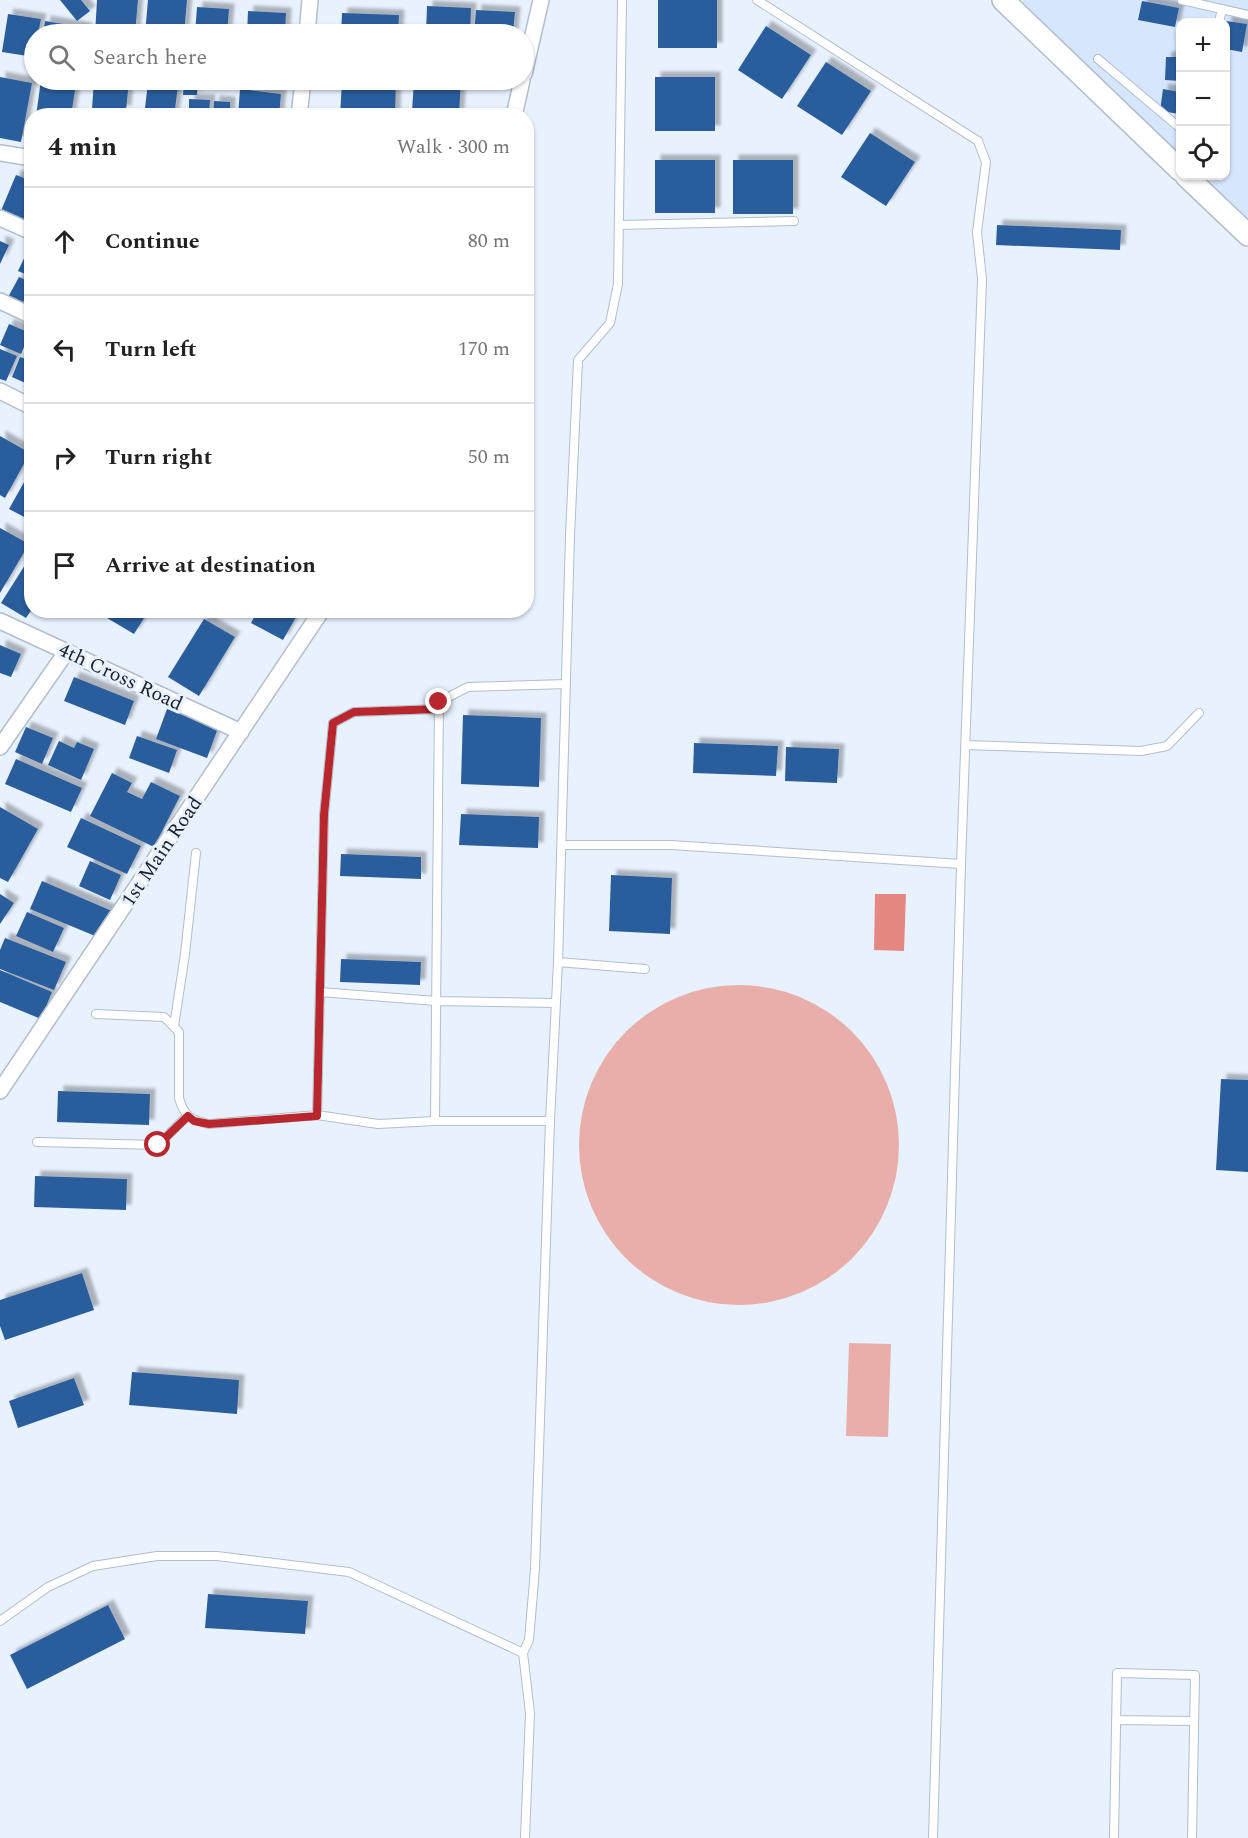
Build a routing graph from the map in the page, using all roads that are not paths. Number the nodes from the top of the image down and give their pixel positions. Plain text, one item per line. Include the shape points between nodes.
1 (310, 0) edge
2 (541, 0) edge
3 (622, 0) edge
4 (757, 0) edge
5 (1003, 0) edge
6 (1182, 0) edge
7 (1222, 9) junction
8 (1248, 15) edge
9 (1220, 18) edge
10 (308, 24) edge
11 (534, 30) edge
12 (1098, 59) dead end
13 (302, 90) edge
14 (520, 90) edge
15 (301, 108) edge
16 (515, 108) edge
17 (1178, 126) edge
18 (0, 153) edge
19 (24, 157) edge
20 (1176, 166) edge
21 (1190, 180) edge
22 (0, 218) edge
23 (794, 221) dead end
24 (619, 225) junction
25 (24, 228) edge
26 (1248, 235) edge
27 (0, 301) edge
28 (24, 312) edge
29 (0, 391) edge
30 (24, 403) edge
31 (317, 618) edge
32 (0, 621) edge
33 (67, 651) junction
34 (566, 684) junction
35 (439, 709) junction
36 (1199, 713) dead end
37 (242, 732) junction
38 (966, 745) junction
39 (0, 747) edge
40 (562, 845) junction
41 (196, 853) dead end
42 (961, 864) junction
43 (558, 962) junction
44 (645, 969) dead end
45 (320, 992) junction
46 (436, 1001) junction
47 (556, 1003) junction
48 (96, 1014) dead end
49 (174, 1026) junction
50 (0, 1091) edge
51 (188, 1116) junction
52 (317, 1116) junction
53 (550, 1120) junction
54 (435, 1121) junction
55 (37, 1142) dead end
56 (0, 1621) edge
57 (523, 1653) junction
58 (1116, 1720) junction
59 (1193, 1721) junction
60 (525, 1838) edge
61 (933, 1838) edge
62 (1114, 1838) edge
63 (1192, 1838) edge

1 - 10 street
2 - 11 street
3 - 24 lane
4 - 38 lane via 978,141 986,162 977,232 982,279
5 - 20 street
6 - 7 lane
7 - 8 lane
7 - 9 lane
12 - 17 lane
13 - 15 street
14 - 16 street
18 - 19 street
21 - 26 street
22 - 25 street
23 - 24 lane
24 - 34 lane via 618,284 610,323 578,360
27 - 28 street
29 - 30 street
31 - 37 street, 1st Main Road
32 - 33 street, 4th Cross Road
33 - 37 street, 4th Cross Road
33 - 39 street
34 - 35 lane via 468,687 439,702
34 - 40 lane
35 - 45 lane via 354,712 333,723 324,815
35 - 46 lane
36 - 38 lane via 1167,746 1141,751
37 - 50 street, 1st Main Road
38 - 42 lane
40 - 42 lane via 671,845
40 - 43 lane
41 - 49 lane
42 - 61 lane
43 - 44 lane
43 - 47 lane
45 - 46 lane
45 - 52 lane
46 - 47 lane
46 - 54 lane
47 - 53 lane
48 - 49 lane via 165,1017
49 - 51 lane via 179,1032 179,1098
51 - 52 lane via 209,1124
51 - 55 lane via 158,1145
52 - 54 lane via 378,1124
53 - 54 lane
53 - 57 lane via 535,1569 529,1640
56 - 57 lane via 48,1587 93,1566 157,1556 217,1556 349,1572
57 - 60 lane via 530,1713
58 - 59 lane
58 - 59 lane via 1117,1673 1195,1675
58 - 62 lane
59 - 63 lane

